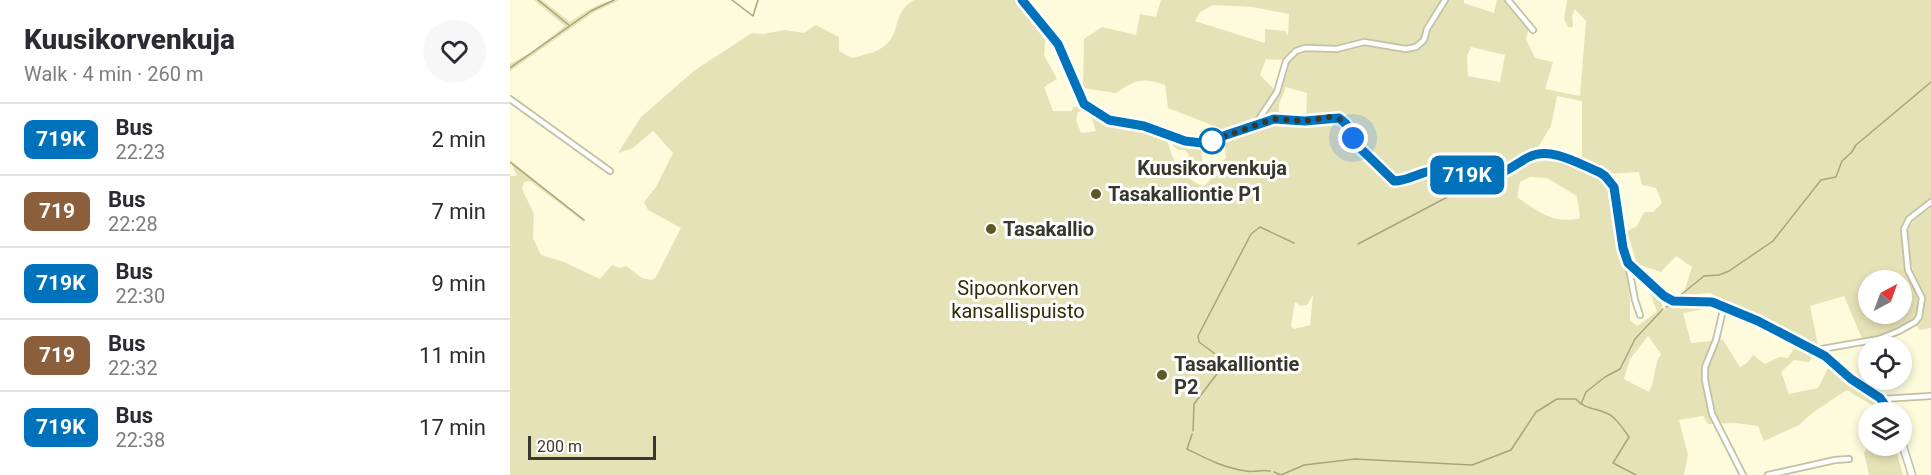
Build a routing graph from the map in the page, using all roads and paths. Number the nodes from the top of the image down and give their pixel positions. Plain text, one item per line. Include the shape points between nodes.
1 (1022, 0) edge
2 (1445, 0) edge
3 (1508, 0) edge
4 (1533, 30) dead end
5 (510, 99) edge
6 (1255, 125) junction
7 (610, 171) dead end
8 (1931, 202) edge
9 (1628, 263) junction
10 (1724, 306) junction
11 (1640, 315) dead end
12 (1816, 350) junction
13 (1931, 396) edge
14 (1882, 399) junction
15 (1884, 402) edge
16 (1906, 456) edge
17 (1849, 459) dead end
18 (1743, 475) edge
19 (1768, 475) edge
20 (1912, 475) edge

1 - 6 street via 1058,44 1084,104 1109,120 1202,143
2 - 6 street via 1424,40 1416,47 1364,42 1337,49 1296,51 1284,65 1277,92
3 - 4 street
5 - 7 street
6 - 9 street via 1274,119 1339,118 1359,147 1394,181 1437,170 1490,176 1534,155 1559,156 1599,172 1610,182 1616,194
8 - 12 street via 1904,229 1908,270 1922,298 1920,317 1889,335
9 - 10 street via 1673,301
9 - 11 street
10 - 12 street
10 - 18 street via 1705,367 1705,380 1712,414
12 - 14 street
13 - 14 street
14 - 15 street
16 - 20 street
17 - 19 street

